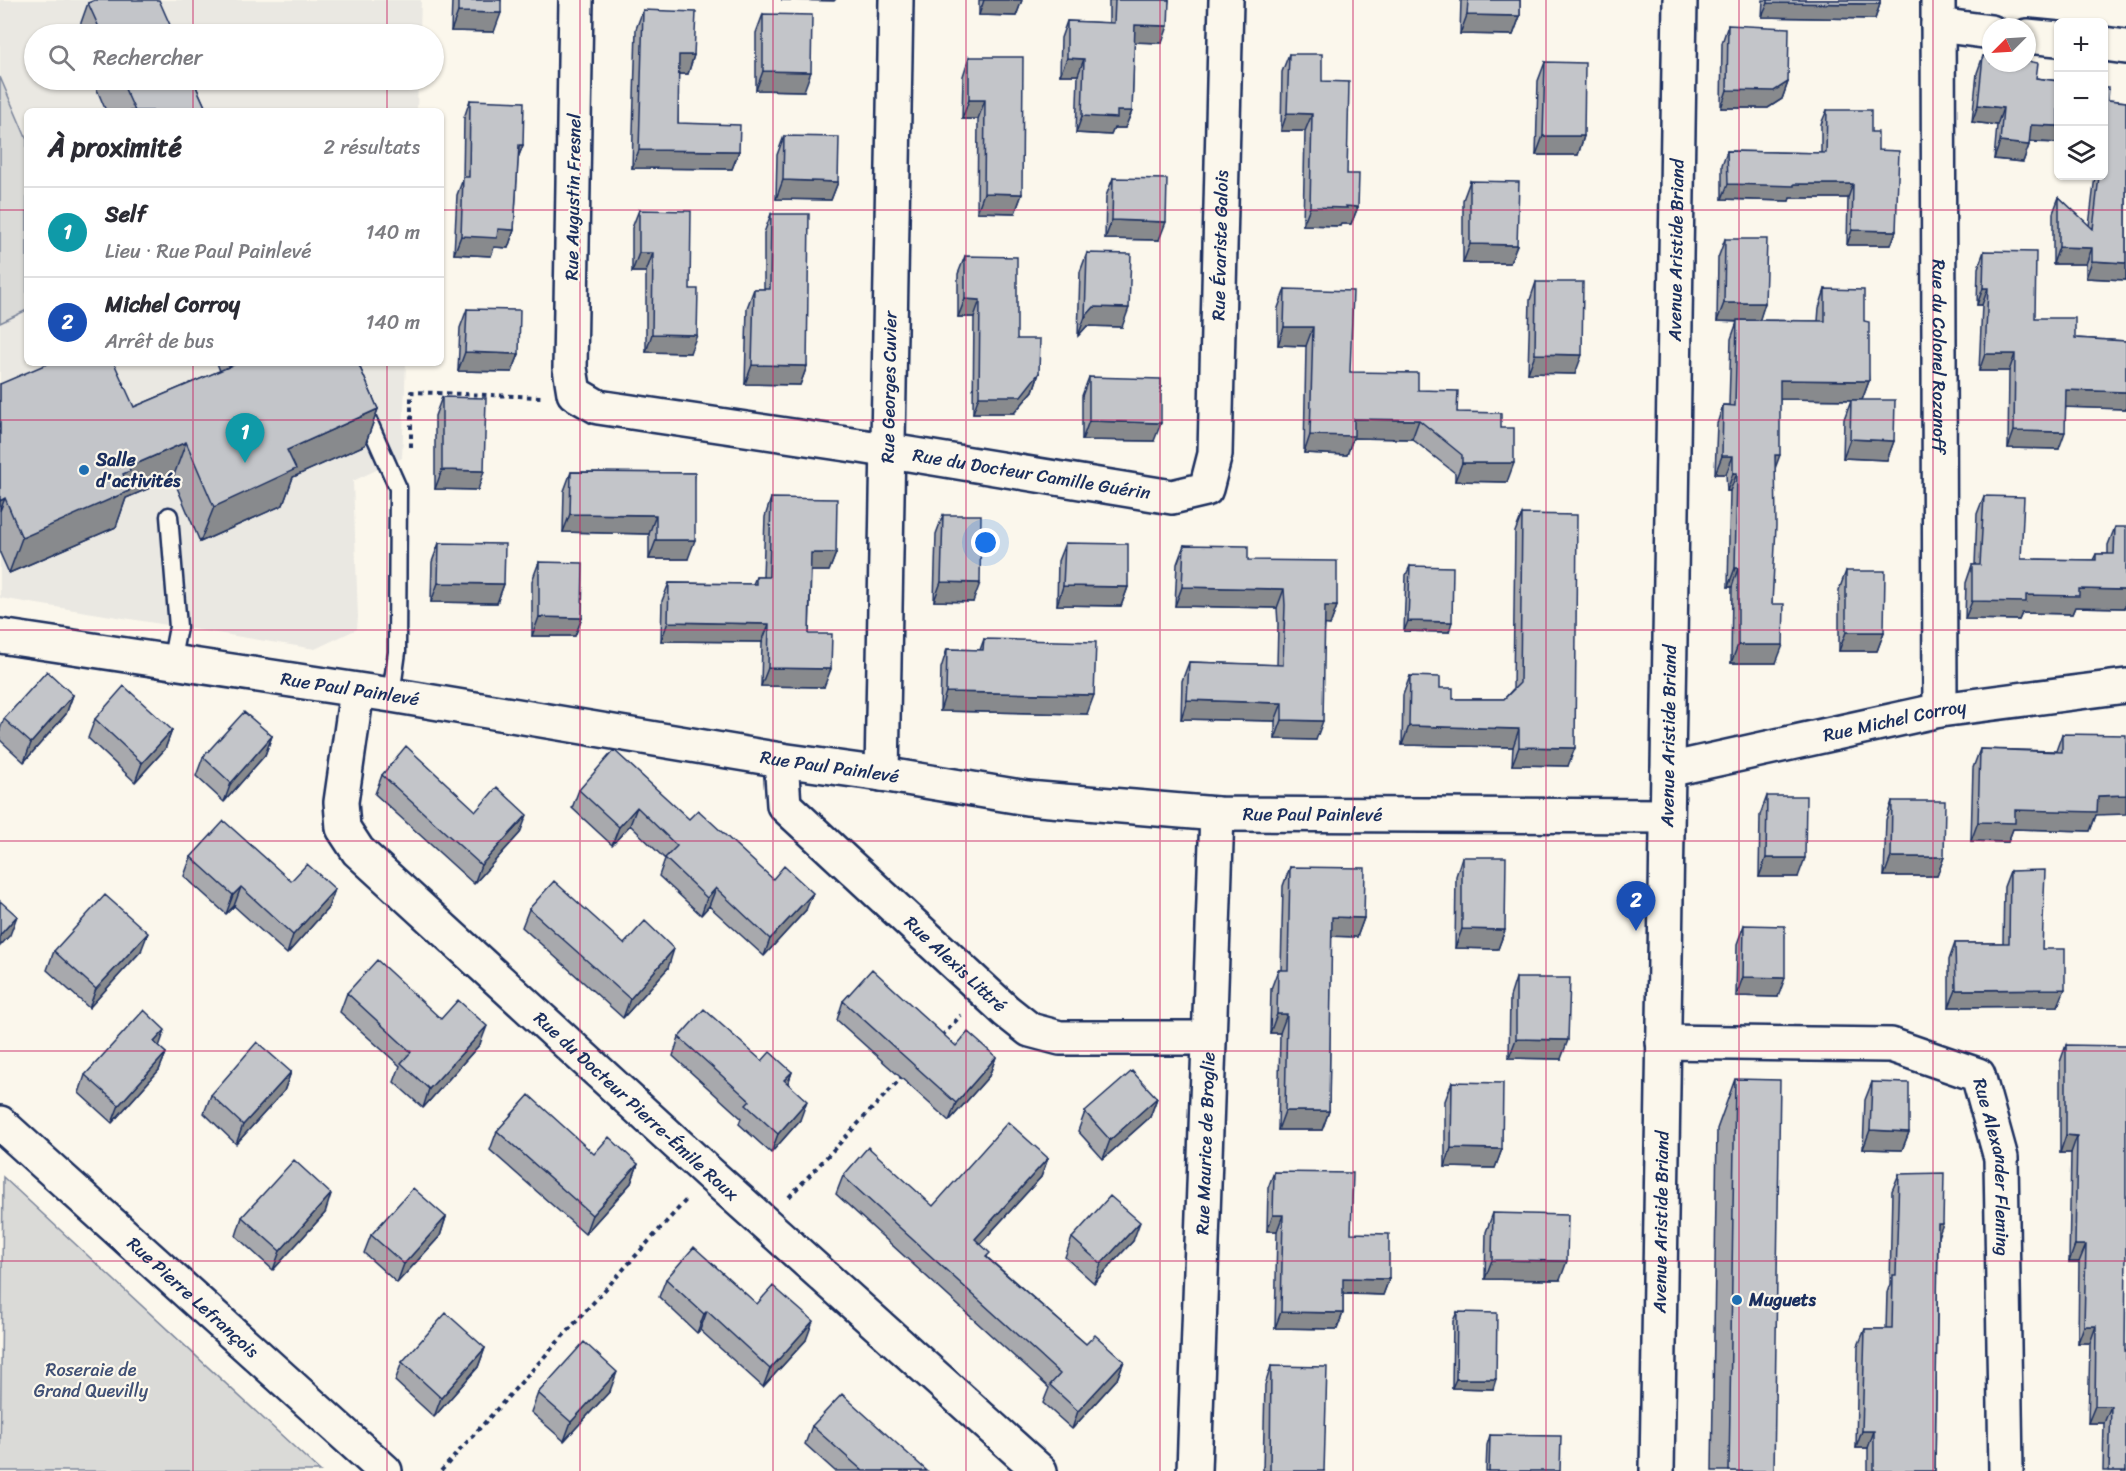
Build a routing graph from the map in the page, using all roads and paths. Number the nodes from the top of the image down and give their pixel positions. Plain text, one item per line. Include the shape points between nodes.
1 (576, 0) edge
2 (896, 0) edge
3 (1226, 0) edge
4 (1680, 0) edge
5 (1938, 13) edge
6 (1982, 29) edge
7 (2036, 37) edge
8 (2054, 39) edge
9 (2108, 45) edge
10 (2126, 47) edge
11 (574, 393) junction
12 (357, 394) edge
13 (887, 451) junction
14 (393, 478) junction
15 (1206, 489) joint
16 (169, 516) dead end
17 (0, 636) edge
18 (171, 663) junction
19 (2126, 686) edge
20 (357, 691) junction
21 (390, 695) junction
22 (1940, 710) junction
23 (781, 760) junction
24 (1668, 770) junction
25 (882, 774) junction
26 (1217, 814) junction
27 (1667, 816) junction
28 (984, 991) junction
29 (1209, 1038) junction
30 (936, 1042) edge
31 (1663, 1042) junction
32 (911, 1068) edge
33 (0, 1123) edge
34 (710, 1174) junction
35 (764, 1223) junction
36 (385, 1471) edge
37 (441, 1471) edge
38 (1040, 1471) edge
39 (1194, 1471) edge
40 (1657, 1471) edge
41 (2006, 1471) edge

1 - 11 street, Rue Augustin Fresnel via 570,368
2 - 13 street, Rue Georges Cuvier
3 - 15 street, Rue Évariste Galois via 1215,454
4 - 24 street, Avenue Aristide Briand
5 - 6 street
5 - 22 street, Rue du Colonel Rozanoff
7 - 8 street
9 - 10 street
11 - 13 street, Rue du Docteur Camille Guérin via 598,407
11 - 14 path via 552,397 411,392 411,470
12 - 14 lane
13 - 15 street, Rue du Docteur Camille Guérin via 1172,497
13 - 25 street, Rue Georges Cuvier
14 - 21 lane via 398,488 397,652
16 - 18 lane via 178,627
17 - 18 street, Rue Paul Painlevé
18 - 20 street, Rue Paul Painlevé
19 - 22 street, Rue Michel Corroy
20 - 21 street, Rue Paul Painlevé
20 - 34 street, Rue du Docteur Pierre-Émile Roux via 341,802 343,828 358,850
21 - 23 street, Rue Paul Painlevé
22 - 24 street, Rue Michel Corroy
23 - 25 street, Rue Paul Painlevé
23 - 28 street, Rue Alexis Littré via 784,805
24 - 27 street, Avenue Aristide Briand
25 - 26 street, Rue Paul Painlevé via 1028,798
26 - 27 street, Rue Paul Painlevé
26 - 29 street, Rue Maurice de Broglie
27 - 31 street, Avenue Aristide Briand
28 - 29 street, Rue Alexis Littré via 1030,1030 1060,1038
28 - 30 path
29 - 39 street, Rue Maurice de Broglie
31 - 40 street, Avenue Aristide Briand
31 - 41 street, Rue Alexander Fleming via 1891,1045 1978,1075 2001,1158
32 - 35 path
33 - 36 street, Rue Pierre Lefrançois
34 - 35 street, Rue du Docteur Pierre-Émile Roux
34 - 37 path
35 - 38 street, Rue du Docteur Pierre-Émile Roux

